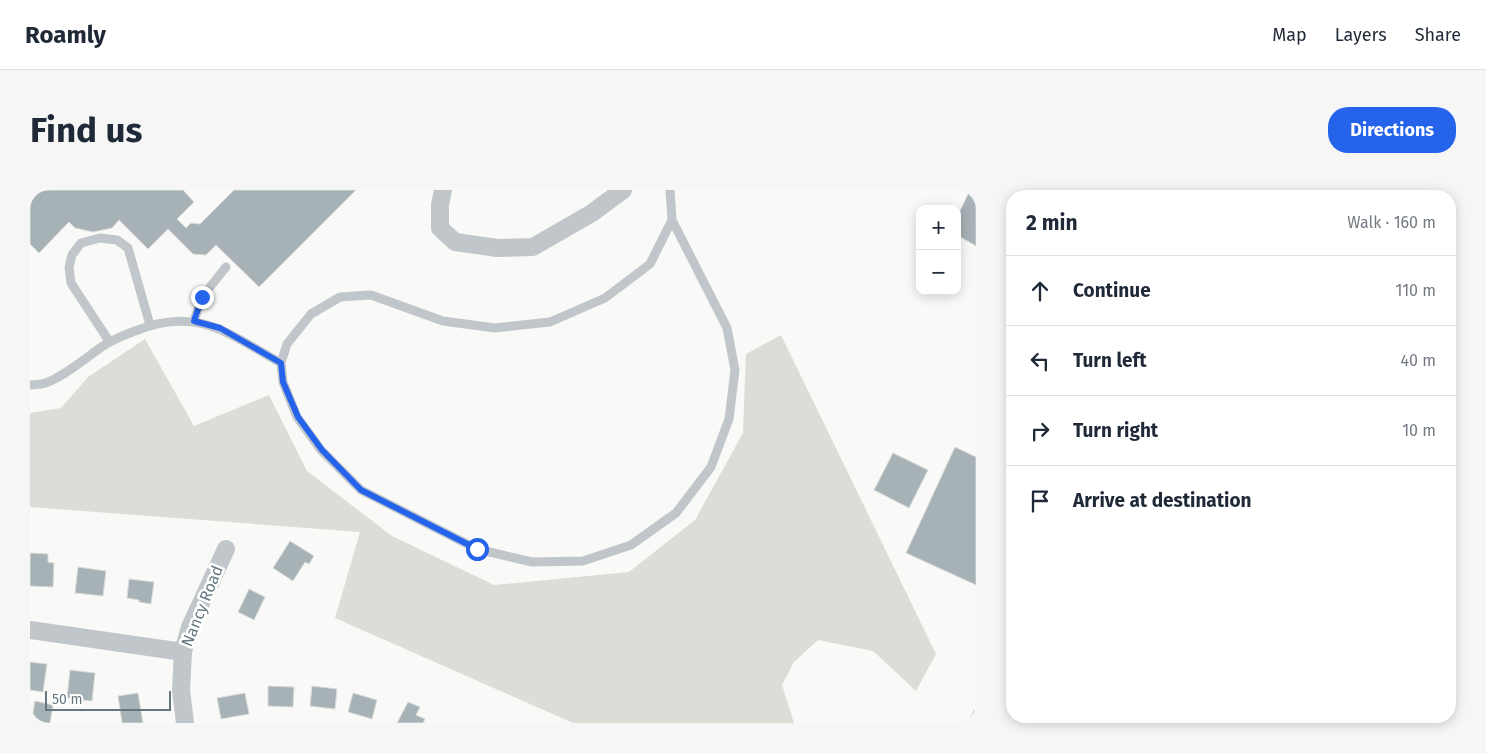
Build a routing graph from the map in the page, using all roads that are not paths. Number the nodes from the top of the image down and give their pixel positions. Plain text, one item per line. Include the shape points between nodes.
1 (443, 190) edge
2 (622, 190) edge
3 (670, 190) edge
4 (672, 220) junction
5 (226, 267) dead end
6 (194, 321) junction
7 (150, 325) junction
8 (109, 341) junction
9 (281, 363) junction
10 (30, 385) edge
11 (226, 549) dead end
12 (30, 630) edge
13 (183, 652) junction
14 (185, 723) edge

1 - 2 street via 440,228 455,242 497,248 532,247 592,213
3 - 4 lane
4 - 9 lane via 650,264 605,298 550,322 495,328 443,321 371,295 340,297 311,314 286,344
4 - 9 lane via 727,328 734,370 729,419 710,467 676,513 631,545 583,561 532,562 477,549 361,490 322,450 298,417 283,382
5 - 6 lane via 202,297
6 - 7 lane
6 - 9 lane via 220,328
7 - 8 lane
7 - 8 lane via 128,248 117,240 100,238 81,243 72,255 69,267 71,284
8 - 10 lane via 45,383
11 - 13 street, Nancy Road via 190,627
12 - 13 street
13 - 14 street, Nancy Road via 181,690

